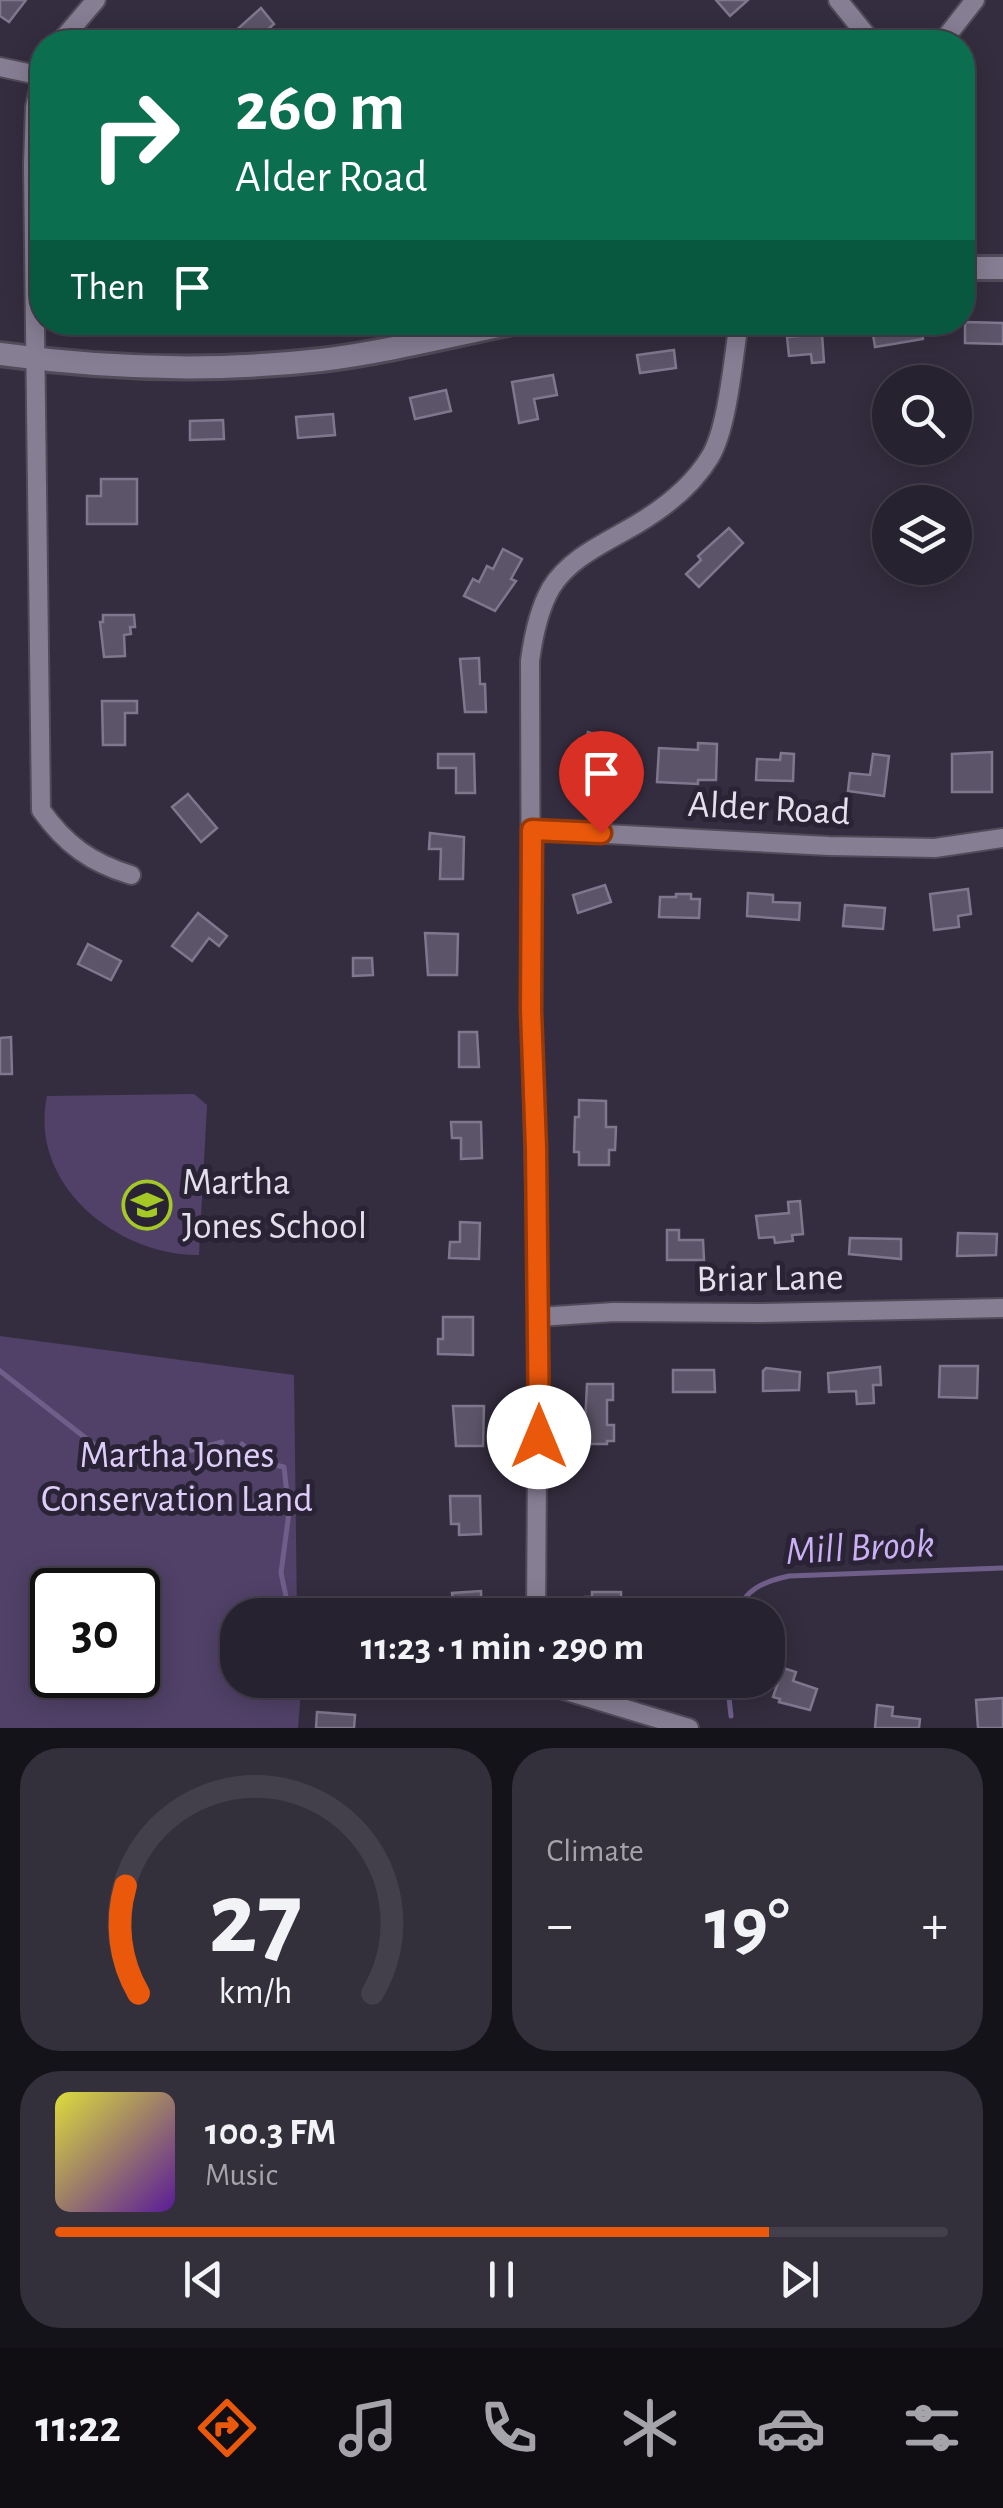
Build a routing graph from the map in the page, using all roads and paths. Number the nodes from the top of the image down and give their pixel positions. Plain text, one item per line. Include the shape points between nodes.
1 (96, 0) edge
2 (838, 0) edge
3 (975, 0) edge
4 (70, 30) edge
5 (862, 30) edge
6 (951, 30) edge
7 (0, 67) edge
8 (30, 73) edge
9 (975, 268) edge
10 (1003, 268) edge
11 (35, 335) edge
12 (455, 335) edge
13 (738, 335) edge
14 (0, 354) edge
15 (35, 359) junction
16 (532, 830) junction
17 (1003, 838) edge
18 (131, 876) dead end
19 (1003, 1308) edge
20 (538, 1317) junction
21 (536, 1598) edge
22 (592, 1698) edge
23 (689, 1728) edge

1 - 4 street
2 - 5 street
3 - 6 street
7 - 8 street
9 - 10 street
11 - 15 street
12 - 15 street via 285,363 144,367
13 - 16 street via 712,454 693,481 570,566 551,588 530,661
14 - 15 street
15 - 18 street via 41,810 86,857
16 - 17 street, Alder Road via 864,847 936,848
16 - 20 street
19 - 20 street, Briar Lane
20 - 21 street
22 - 23 street

